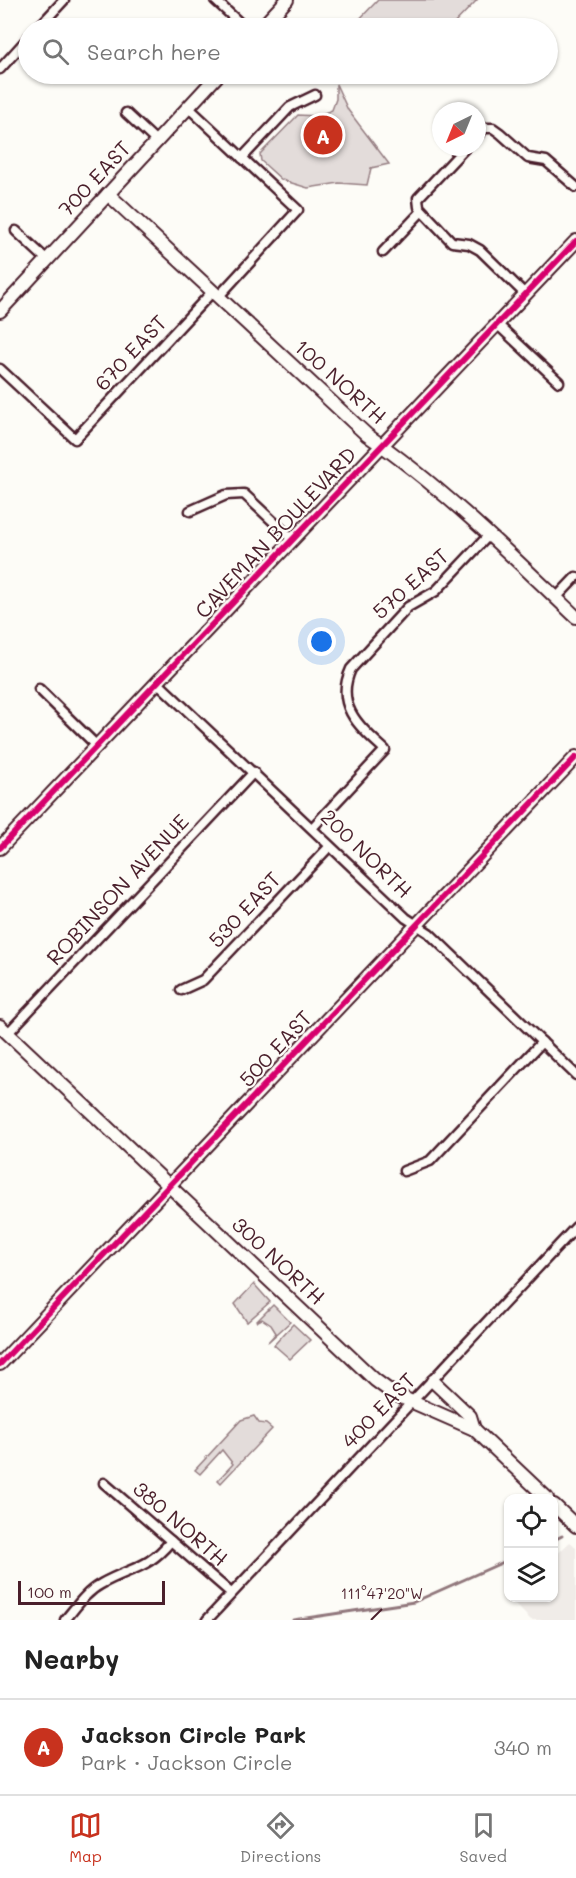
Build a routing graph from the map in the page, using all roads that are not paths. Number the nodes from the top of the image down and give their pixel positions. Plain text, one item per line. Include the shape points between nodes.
1 (64, 0) edge
2 (215, 0) edge
3 (287, 0) edge
4 (47, 18) edge
5 (234, 18) edge
6 (270, 18) edge
7 (18, 50) edge
8 (0, 69) edge
9 (210, 84) edge
10 (315, 95) dead end
11 (188, 107) junction
12 (126, 113) dead end
13 (486, 128) edge
14 (156, 141) junction
15 (457, 156) edge
16 (242, 158) junction
17 (576, 187) edge
18 (108, 194) junction
19 (420, 209) junction
20 (16, 231) dead end
21 (576, 241) edge
22 (382, 252) dead end
23 (47, 260) junction
24 (216, 294) junction
25 (525, 294) junction
26 (0, 311) edge
27 (497, 324) junction
28 (0, 369) edge
29 (559, 382) dead end
30 (382, 446) junction
31 (190, 512) dead end
32 (488, 536) junction
33 (292, 540) junction
34 (576, 577) edge
35 (556, 598) junction
36 (576, 617) edge
37 (157, 682) junction
38 (39, 689) dead end
39 (97, 746) junction
40 (576, 757) edge
41 (254, 772) junction
42 (313, 827) junction
43 (329, 847) junction
44 (0, 848) edge
45 (416, 925) junction
46 (181, 990) dead end
47 (4, 1030) edge
48 (542, 1042) junction
49 (576, 1075) edge
50 (404, 1171) dead end
51 (170, 1186) junction
52 (576, 1227) edge
53 (1, 1362) edge
54 (433, 1381) junction
55 (414, 1401) junction
56 (474, 1430) junction
57 (104, 1483) dead end
58 (543, 1494) edge
59 (558, 1509) edge
60 (576, 1526) edge
61 (171, 1541) junction
62 (231, 1593) junction
63 (65, 1620) edge
64 (207, 1620) edge

1 - 4 street
2 - 5 street
3 - 6 street
7 - 8 street
9 - 11 street, 700 EAST
10 - 16 street via 290,107
11 - 14 street, 700 EAST
11 - 16 street
12 - 14 street
13 - 17 street via 493,128 528,158 546,161
14 - 18 street, 700 EAST
15 - 19 street via 417,198
16 - 24 street, 670 EAST via 298,210
18 - 23 street, 700 EAST
18 - 24 street, 100 NORTH
19 - 22 street
19 - 25 street via 452,242 480,250
20 - 23 street
21 - 25 street, CAVEMAN BOULEVARD
23 - 26 street, 700 EAST
24 - 28 street, 670 EAST via 75,439
24 - 30 street, 100 NORTH
25 - 27 street, CAVEMAN BOULEVARD
27 - 29 street
27 - 30 street, CAVEMAN BOULEVARD
30 - 32 street, 100 NORTH
30 - 33 street, CAVEMAN BOULEVARD
31 - 33 street via 226,495 244,494
32 - 35 street, 100 NORTH
32 - 42 street, 570 EAST via 436,591 408,607 358,660 344,692 351,716 385,750
33 - 37 street, CAVEMAN BOULEVARD
34 - 35 street
35 - 36 street, 100 NORTH
37 - 39 street, CAVEMAN BOULEVARD
37 - 41 street, 200 NORTH
38 - 39 street
39 - 44 street, CAVEMAN BOULEVARD
40 - 45 street, 500 EAST
41 - 42 street, 200 NORTH
41 - 47 street, ROBINSON AVENUE
42 - 43 street, 200 NORTH
43 - 45 street, 200 NORTH
43 - 46 street, 530 EAST via 203,980
45 - 48 street, 200 NORTH
45 - 51 street, 500 EAST
47 - 51 street, 300 NORTH
48 - 49 street, 200 NORTH
48 - 50 street via 430,1161
51 - 53 street, 500 EAST
51 - 55 street, 300 NORTH via 375,1380 394,1394
52 - 54 street, 400 EAST
54 - 55 street, 400 EAST
54 - 56 street via 470,1416
55 - 56 street, 300 NORTH
55 - 62 street, 400 EAST
56 - 58 street, 300 NORTH
57 - 61 street, 380 NORTH
59 - 60 street
61 - 62 street, 380 NORTH
61 - 63 street via 142,1567 93,1589
62 - 64 street, 400 EAST

